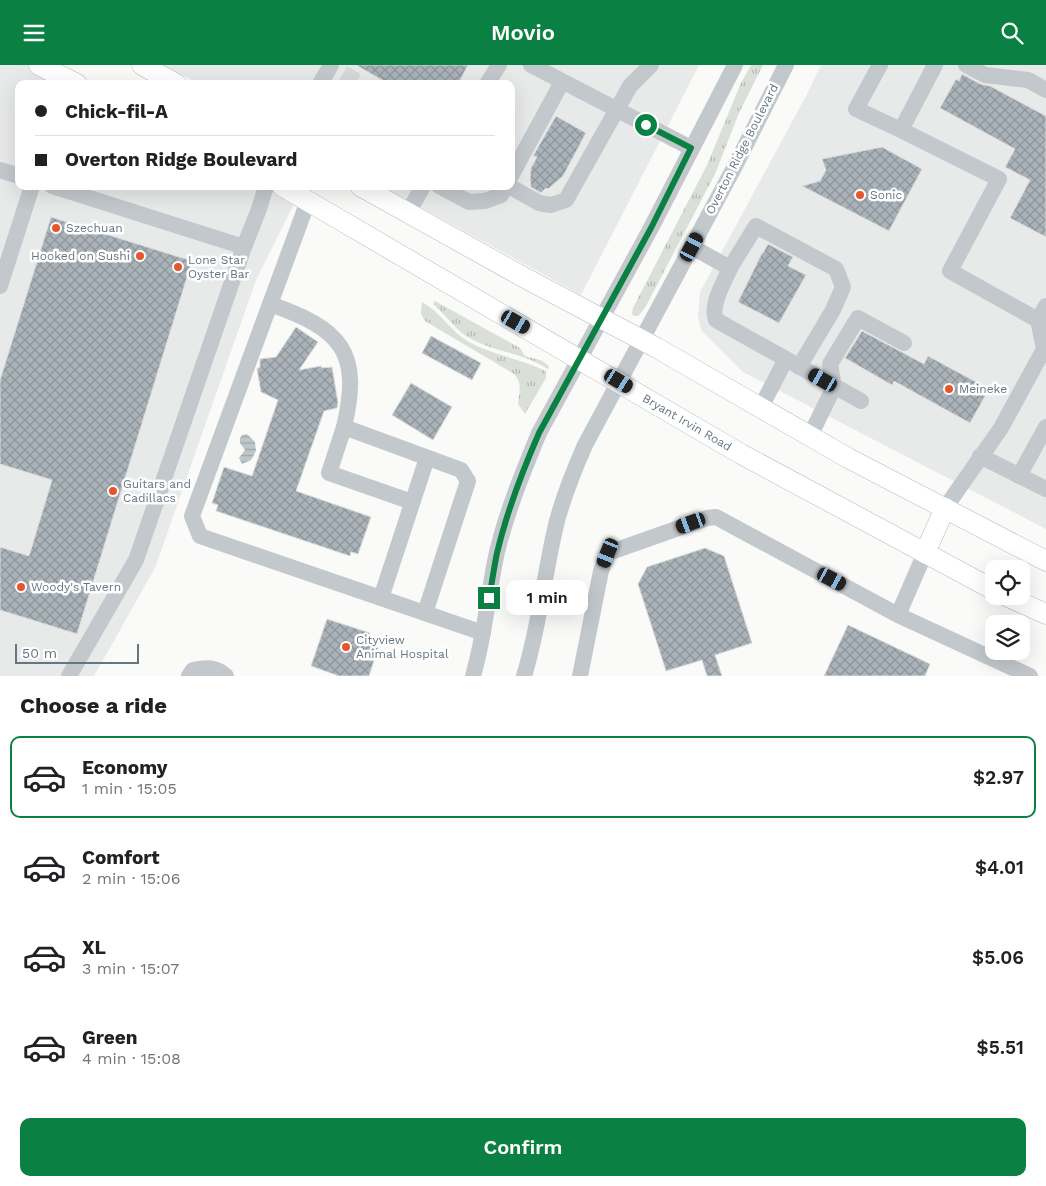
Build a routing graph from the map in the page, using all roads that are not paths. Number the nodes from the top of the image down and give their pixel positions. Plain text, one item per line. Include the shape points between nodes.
1 (39, 65) edge
2 (142, 65) edge
3 (331, 65) edge
4 (499, 65) edge
5 (531, 65) edge
6 (735, 65) edge
7 (786, 65) edge
8 (880, 65) edge
9 (935, 65) edge
10 (966, 65) edge
11 (640, 68) edge
12 (65, 80) edge
13 (169, 80) edge
14 (324, 80) edge
15 (490, 80) edge
16 (562, 82) junction
17 (1046, 90) edge
18 (617, 111) junction
19 (901, 130) junction
20 (691, 148) junction
21 (515, 169) edge
22 (0, 170) edge
23 (15, 175) edge
24 (31, 190) edge
25 (65, 190) edge
26 (265, 190) edge
27 (289, 190) edge
28 (367, 190) edge
29 (421, 190) edge
30 (446, 190) edge
31 (504, 190) edge
32 (515, 190) edge
33 (308, 201) junction
34 (408, 213) junction
35 (244, 247) junction
36 (692, 247) junction
37 (730, 268) junction
38 (0, 286) edge
39 (270, 304) junction
40 (1042, 313) edge
41 (602, 318) junction
42 (642, 339) junction
43 (904, 343) dead end
44 (581, 359) junction
45 (793, 363) junction
46 (619, 381) junction
47 (834, 387) junction
48 (861, 401) dead end
49 (761, 407) junction
50 (344, 427) junction
51 (1046, 427) edge
52 (810, 436) junction
53 (980, 456) junction
54 (427, 458) junction
55 (1019, 476) junction
56 (1046, 489) edge
57 (412, 503) junction
58 (945, 508) junction
59 (925, 553) junction
60 (1046, 561) edge
61 (985, 585) edge
62 (380, 598) junction
63 (1026, 605) edge
64 (425, 613) junction
65 (1046, 614) edge
66 (898, 615) junction
67 (483, 633) junction
68 (69, 676) edge
69 (190, 676) edge
70 (226, 676) edge
71 (474, 676) edge
72 (524, 676) edge
73 (580, 676) edge
74 (1030, 676) edge

1 - 12 main road
2 - 13 main road
3 - 14 street
4 - 15 street
5 - 16 street
6 - 20 street
7 - 36 street, Overton Ridge Boulevard
8 - 19 street via 856,109
9 - 19 street
10 - 17 street via 985,75 1028,80
11 - 18 street
16 - 18 street
16 - 21 street
18 - 20 street
18 - 32 street via 566,200 551,205 539,203
19 - 40 street via 999,179 950,271
20 - 41 street
22 - 23 street
24 - 38 street
25 - 35 street
26 - 35 street
27 - 33 main road, Bryant Irvin Road
28 - 34 main road
29 - 34 street
30 - 31 street via 469,202 486,201 501,195
33 - 39 street
33 - 44 main road, Bryant Irvin Road
34 - 41 main road
35 - 68 street via 136,560
36 - 37 street
36 - 42 street, Overton Ridge Boulevard
37 - 45 street via 715,305 716,320
37 - 45 street via 756,226 836,269 843,287 833,309
39 - 50 street via 321,326 347,356 351,381
39 - 62 street via 192,516 200,536
40 - 53 street via 1044,349 1001,428
41 - 42 main road
41 - 44 street
42 - 46 street, Overton Ridge Boulevard
42 - 49 main road
43 - 47 street via 858,318 830,364
44 - 46 main road, Bryant Irvin Road
44 - 67 street via 539,433 524,469 497,553
45 - 47 street
45 - 49 street
46 - 59 main road, Bryant Irvin Road via 741,454
46 - 72 street, Overton Ridge Boulevard via 567,487
47 - 48 street
47 - 52 street
49 - 52 main road
50 - 54 street
50 - 57 street via 329,473
51 - 55 street
52 - 58 main road
53 - 55 street
53 - 58 street
54 - 57 street
54 - 64 street via 461,470 468,481
55 - 56 street
57 - 62 street
58 - 59 main road
58 - 60 main road
59 - 61 main road, Bryant Irvin Road
59 - 66 street
62 - 64 street
63 - 65 main road
64 - 67 street
66 - 73 street via 716,517 707,518 608,553 601,571
66 - 74 street
67 - 71 street
69 - 70 street via 193,670 207,667

